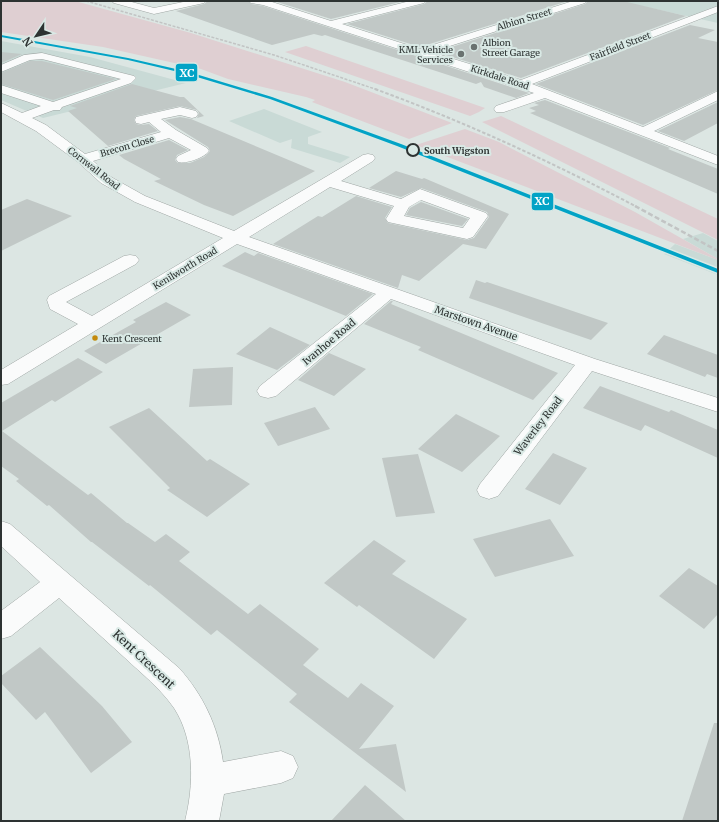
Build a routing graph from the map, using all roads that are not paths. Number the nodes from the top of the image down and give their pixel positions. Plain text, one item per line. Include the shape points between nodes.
1 (117, 1) edge
2 (201, 1) edge
3 (254, 1) edge
4 (421, 1) edge
5 (582, 1) edge
6 (268, 2) edge
7 (718, 9) edge
8 (154, 12) junction
9 (171, 16) dead end
10 (331, 24) junction
11 (420, 52) junction
12 (1, 69) edge
13 (521, 84) junction
14 (1, 90) edge
15 (546, 93) junction
16 (718, 95) edge
17 (1, 107) edge
18 (56, 107) junction
19 (500, 109) dead end
20 (192, 114) dead end
21 (22, 117) junction
22 (643, 132) junction
23 (171, 133) junction
24 (368, 158) dead end
25 (83, 159) junction
26 (183, 159) dead end
27 (718, 161) edge
28 (329, 182) junction
29 (403, 204) junction
30 (236, 238) junction
31 (130, 260) dead end
32 (389, 292) junction
33 (92, 324) junction
34 (588, 362) junction
35 (1, 379) edge
36 (268, 391) dead end
37 (718, 405) edge
38 (489, 490) dead end
39 (1, 531) edge
40 (60, 582) junction
41 (1, 627) edge
42 (282, 767) dead end
43 (208, 781) junction
44 (202, 821) edge

1 - 8 street
2 - 8 street
3 - 6 street, Kirkdale Road
4 - 10 street
5 - 11 street, Albion Street
6 - 10 street, Kirkdale Road via 267,4
7 - 13 street, Fairfield Street
8 - 9 street
10 - 11 street, Kirkdale Road
11 - 13 street, Kirkdale Road
12 - 18 street via 28,57 42,56 130,78
13 - 15 street, Kirkdale Road
14 - 18 street
15 - 19 street
15 - 22 street, Kirkdale Road
16 - 22 street
17 - 21 street, Cornwall Road
18 - 21 street
20 - 23 street, Brecon Close via 168,113 146,119
21 - 25 street, Cornwall Road
22 - 27 street, Kirkdale Road
23 - 25 street, Brecon Close
23 - 26 street, Brecon Close via 202,151
24 - 28 street, Kenilworth Road
25 - 30 street, Cornwall Road via 106,180 140,200
28 - 29 street
28 - 30 street, Kenilworth Road
29 - 29 street via 420,194 480,216 466,234 394,219
30 - 32 street, Marstown Avenue
30 - 33 street, Kenilworth Road
31 - 33 street via 56,300 57,305
32 - 34 street, Marstown Avenue
32 - 36 street, Ivanhoe Road
33 - 35 street, Kenilworth Road
34 - 37 street, Marstown Avenue
34 - 38 street, Waverley Road
39 - 40 street, Kent Crescent
40 - 41 street
40 - 43 street, Kent Crescent via 168,678 187,701 206,751
42 - 43 street
43 - 44 street, Kent Crescent via 206,810

